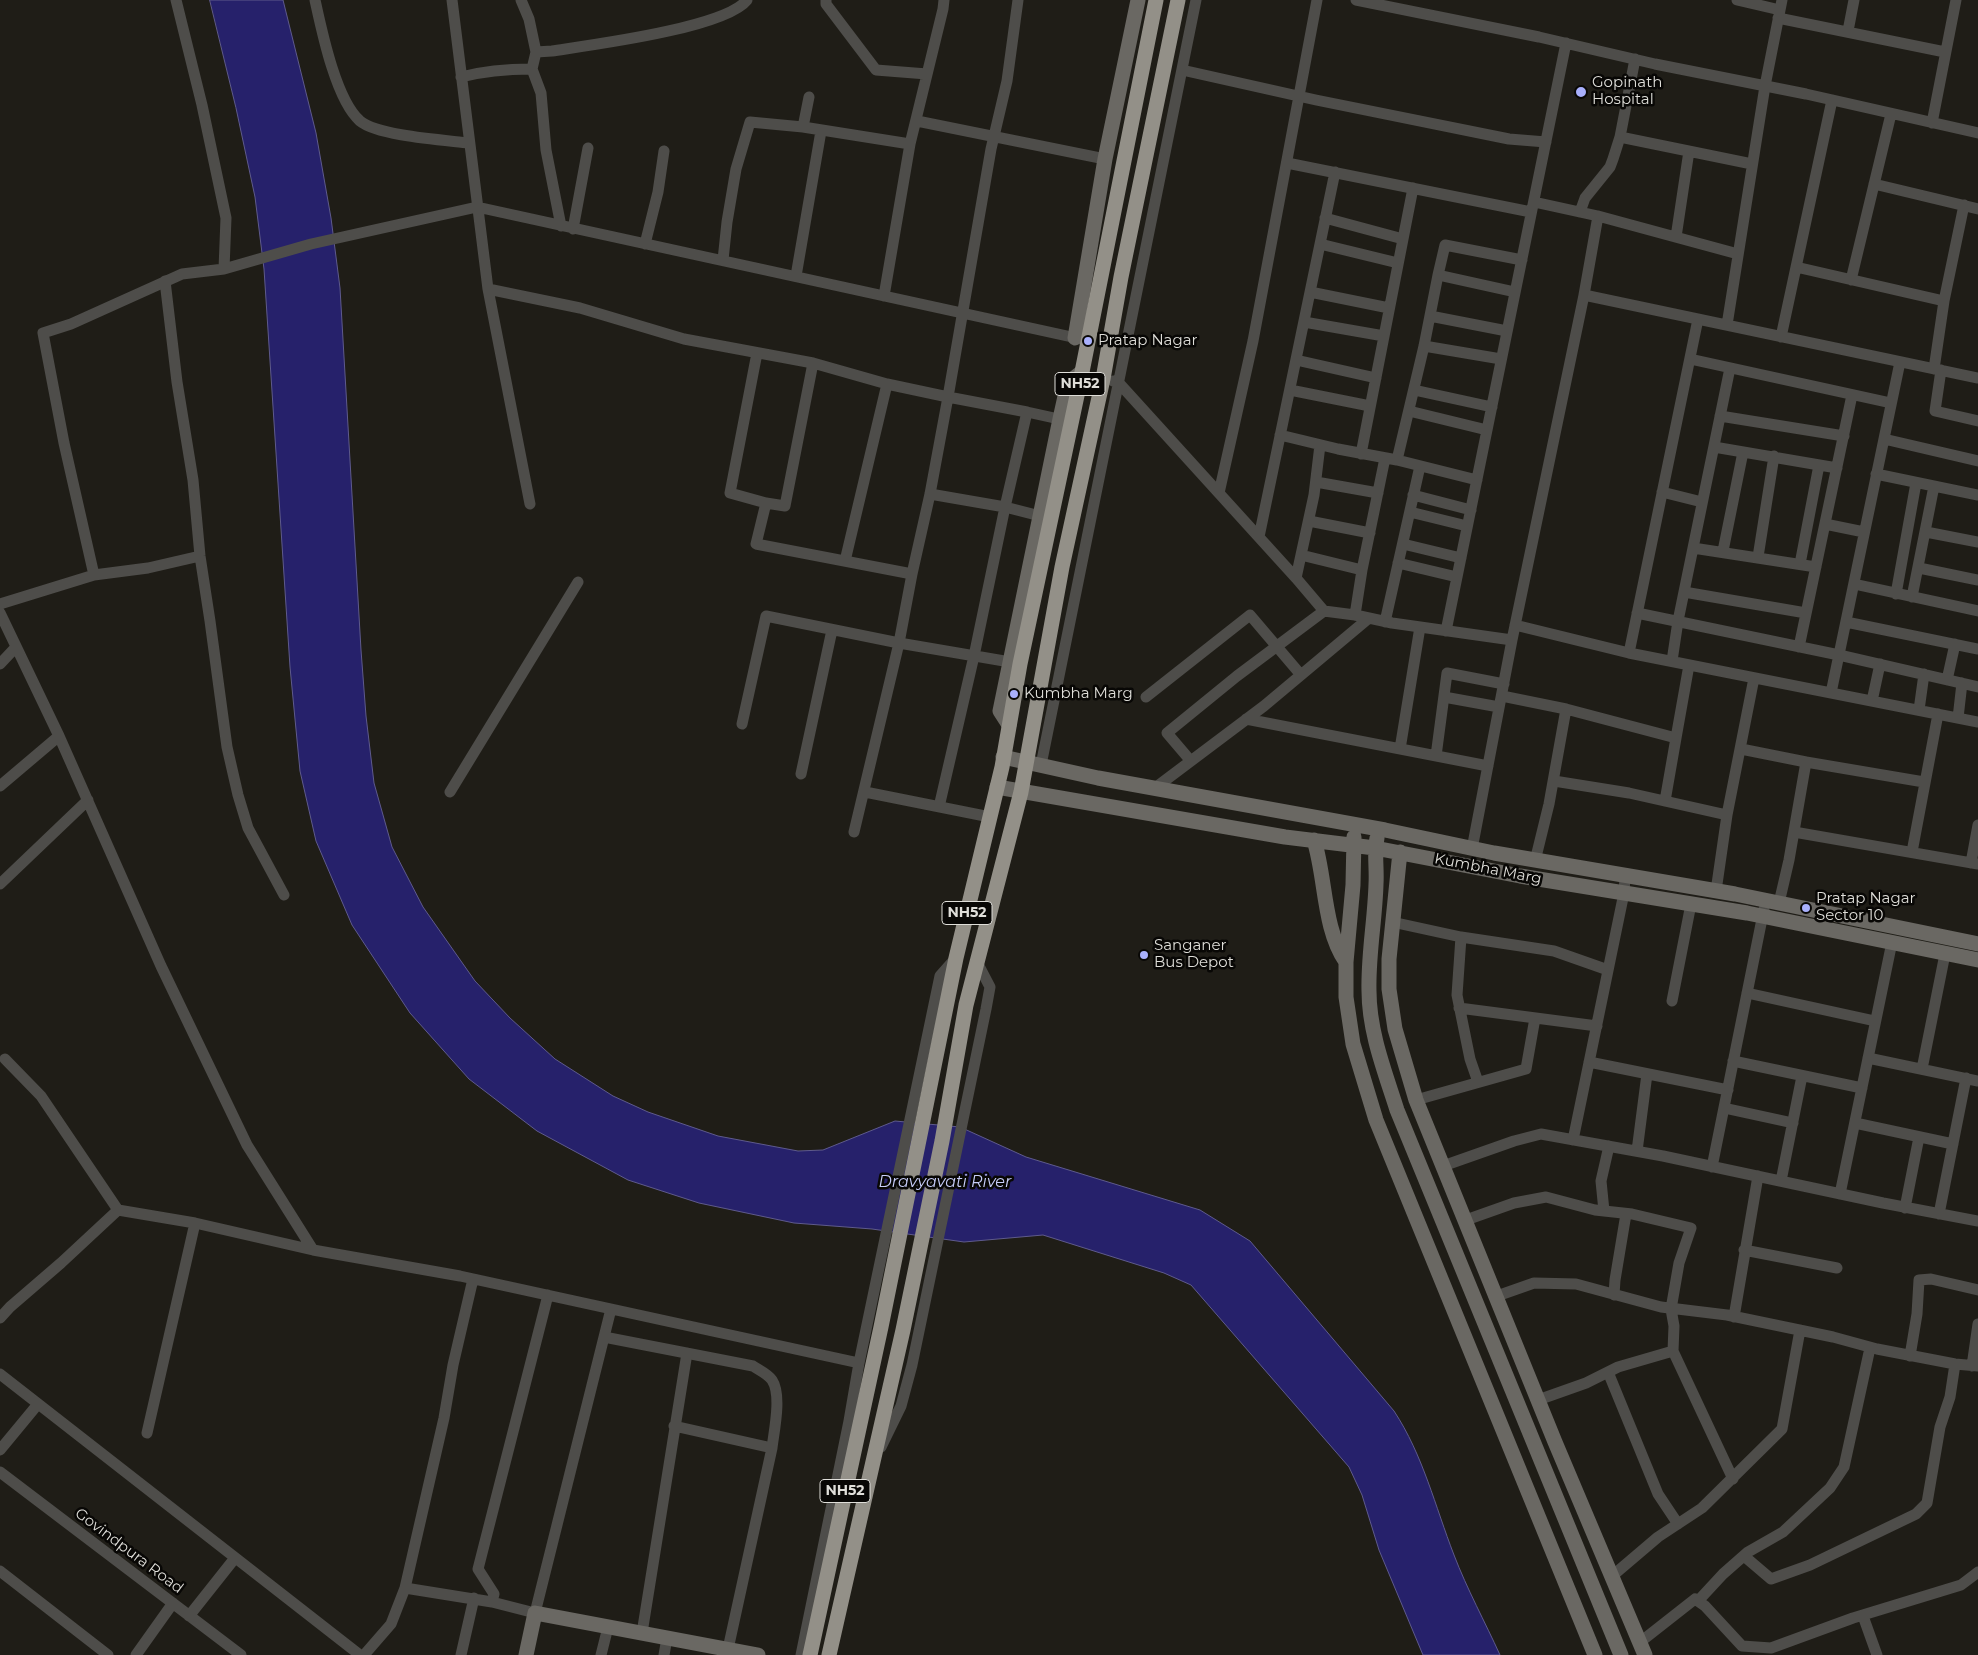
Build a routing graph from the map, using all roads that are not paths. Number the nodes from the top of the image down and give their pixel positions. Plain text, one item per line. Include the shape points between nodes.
1 (176, 0) edge
2 (315, 0) edge
3 (452, 0) edge
4 (521, 0) edge
5 (747, 0) edge
6 (826, 0) edge
7 (944, 0) edge
8 (1018, 0) edge
9 (1138, 0) edge
10 (1156, 0) edge
11 (1178, 0) edge
12 (1196, 0) edge
13 (1317, 0) edge
14 (1356, 0) edge
15 (1737, 0) edge
16 (1854, 0) edge
17 (1956, 0) edge
18 (1400, 5) edge
19 (1780, 9) edge
20 (1848, 31) junction
21 (1566, 43) junction
22 (536, 52) junction
23 (1945, 52) junction
24 (1635, 59) junction
25 (532, 69) junction
26 (1182, 70) junction
27 (927, 74) junction
28 (461, 77) junction
29 (1765, 86) junction
30 (1300, 96) junction
31 (808, 97) dead end
32 (1832, 100) junction
33 (1891, 114) junction
34 (917, 121) junction
35 (1932, 123) junction
36 (803, 127) junction
37 (821, 131) junction
38 (1978, 133) edge
39 (993, 136) junction
40 (1620, 137) junction
41 (1546, 142) junction
42 (468, 143) junction
43 (910, 144) junction
44 (588, 148) dead end
45 (664, 151) dead end
46 (1689, 151) junction
47 (1105, 159) junction
48 (1287, 163) junction
49 (1752, 164) junction
50 (1335, 172) junction
51 (1874, 184) junction
52 (1413, 188) junction
53 (1964, 205) junction
54 (478, 207) junction
55 (1532, 207) junction
56 (1978, 209) edge
57 (1580, 212) junction
58 (1598, 216) junction
59 (1325, 218) junction
60 (561, 226) junction
61 (573, 229) junction
62 (1676, 237) junction
63 (1403, 239) junction
64 (645, 244) junction
65 (1320, 244) junction
66 (1738, 254) junction
67 (723, 260) junction
68 (1522, 260) junction
69 (1398, 263) junction
70 (1796, 267) junction
71 (224, 269) junction
72 (1438, 275) junction
73 (796, 276) junction
74 (1852, 280) junction
75 (165, 281) junction
76 (488, 289) junction
77 (1310, 292) junction
78 (1515, 292) junction
79 (1584, 295) junction
80 (884, 296) junction
81 (1944, 301) junction
82 (1390, 308) junction
83 (963, 313) junction
84 (1430, 316) junction
85 (1698, 319) junction
86 (1304, 322) junction
87 (1726, 325) junction
88 (1507, 331) junction
89 (1384, 336) junction
90 (1781, 337) junction
91 (1082, 340) junction
92 (1424, 346) junction
93 (757, 353) junction
94 (1501, 359) junction
95 (1690, 359) junction
96 (1296, 360) junction
97 (1900, 362) junction
98 (813, 363) junction
99 (1730, 368) junction
100 (1938, 370) junction
101 (1376, 378) junction
102 (1978, 378) edge
103 (1102, 379) junction
104 (1118, 382) junction
105 (886, 384) junction
106 (1290, 390) junction
107 (1414, 390) junction
108 (1852, 394) junction
109 (948, 397) junction
110 (1891, 403) junction
111 (1370, 406) junction
112 (1492, 407) junction
113 (1408, 411) junction
114 (1027, 412) junction
115 (1720, 416) junction
116 (1066, 420) junction
117 (1978, 421) edge
118 (1487, 430) junction
119 (1280, 436) junction
120 (1844, 436) junction
121 (1884, 439) junction
122 (1320, 445) junction
123 (1714, 447) junction
124 (1743, 452) junction
125 (1361, 454) junction
126 (1774, 456) junction
127 (1385, 458) junction
128 (1397, 460) junction
129 (1978, 461) edge
130 (1819, 465) junction
131 (1420, 466) junction
132 (1837, 468) junction
133 (1876, 474) junction
134 (1477, 480) junction
135 (1316, 482) junction
136 (1916, 483) junction
137 (1934, 486) junction
138 (1662, 492) junction
139 (1219, 493) junction
140 (1378, 493) junction
141 (930, 494) junction
142 (1413, 495) junction
143 (1978, 495) edge
144 (1702, 502) junction
145 (766, 503) junction
146 (530, 504) dead end
147 (1004, 507) junction
148 (1471, 510) junction
149 (1410, 512) junction
150 (1045, 517) junction
151 (1309, 521) junction
152 (1825, 524) junction
153 (1467, 526) junction
154 (1864, 532) junction
155 (1926, 532) junction
156 (1370, 533) junction
157 (1259, 537) junction
158 (1978, 542) edge
159 (1402, 544) junction
160 (1693, 548) junction
161 (1723, 551) junction
162 (1301, 555) junction
163 (200, 556) junction
164 (1758, 557) junction
165 (1461, 558) junction
166 (845, 561) junction
167 (1398, 563) junction
168 (1800, 564) junction
169 (1816, 567) junction
170 (1919, 568) junction
171 (1362, 570) junction
172 (912, 574) junction
173 (94, 575) junction
174 (1457, 577) junction
175 (1296, 578) junction
176 (1978, 580) edge
177 (578, 582) dead end
178 (1854, 584) junction
179 (1684, 592) junction
180 (1896, 594) junction
181 (1912, 597) junction
182 (0, 604) edge
183 (1324, 611) junction
184 (1978, 611) edge
185 (0, 613) edge
186 (1637, 613) junction
187 (1806, 613) junction
188 (1355, 615) junction
189 (1369, 618) junction
190 (1678, 621) junction
191 (1385, 622) junction
192 (1846, 622) junction
193 (1515, 625) junction
194 (1420, 627) junction
195 (832, 630) junction
196 (1446, 631) junction
197 (1512, 640) junction
198 (899, 643) junction
199 (1955, 644) junction
200 (16, 647) junction
201 (1276, 647) junction
202 (1799, 647) junction
203 (1978, 649) edge
204 (1629, 653) junction
205 (1839, 655) junction
206 (974, 656) junction
207 (1672, 662) junction
208 (1015, 663) junction
209 (0, 664) edge
210 (1880, 664) junction
211 (1689, 665) junction
212 (1924, 674) junction
213 (1301, 675) junction
214 (1754, 678) junction
215 (1947, 680) junction
216 (1962, 683) junction
217 (1978, 687) edge
218 (1831, 693) junction
219 (1502, 696) junction
220 (1146, 697) dead end
221 (1444, 697) junction
222 (1872, 701) junction
223 (1566, 709) junction
224 (1919, 710) junction
225 (1938, 714) junction
226 (1958, 718) junction
227 (1246, 720) junction
228 (1978, 722) edge
229 (742, 724) dead end
230 (59, 736) junction
231 (1676, 738) junction
232 (1400, 749) junction
233 (1741, 749) junction
234 (1436, 756) junction
235 (1003, 757) junction
236 (1190, 760) junction
237 (1806, 762) junction
238 (1033, 764) junction
239 (1488, 766) junction
240 (801, 774) dead end
241 (1554, 780) junction
242 (1924, 782) junction
243 (0, 786) edge
244 (997, 787) junction
245 (1155, 788) junction
246 (450, 792) dead end
247 (864, 792) junction
248 (1021, 792) junction
249 (88, 800) junction
250 (1665, 801) junction
251 (939, 807) junction
252 (1727, 815) junction
253 (990, 817) junction
254 (1978, 825) edge
255 (1355, 826) junction
256 (1378, 829) junction
257 (854, 832) dead end
258 (1794, 832) junction
259 (1314, 840) junction
260 (1352, 846) junction
261 (1375, 848) junction
262 (1472, 849) junction
263 (1400, 852) junction
264 (1912, 852) junction
265 (1535, 861) junction
266 (1974, 864) edge
267 (1625, 876) junction
268 (0, 884) edge
269 (1716, 891) junction
270 (1624, 893) junction
271 (284, 895) dead end
272 (1772, 902) junction
273 (1691, 904) junction
274 (1763, 916) junction
275 (1392, 922) junction
276 (1461, 937) junction
277 (1892, 942) junction
278 (1978, 944) edge
279 (1946, 954) junction
280 (956, 958) junction
281 (1978, 960) edge
282 (977, 962) junction
283 (1346, 962) junction
284 (1608, 970) junction
285 (1747, 993) junction
286 (1672, 1001) dead end
287 (1460, 1008) junction
288 (1535, 1018) junction
289 (1876, 1021) junction
290 (1597, 1026) junction
291 (1868, 1058) junction
292 (5, 1059) dead end
293 (1733, 1061) junction
294 (1589, 1062) junction
295 (1922, 1069) junction
296 (1647, 1074) junction
297 (1802, 1076) junction
298 (1972, 1079) edge
299 (1478, 1082) junction
300 (1862, 1088) junction
301 (1728, 1090) junction
302 (1416, 1100) junction
303 (1724, 1108) junction
304 (1792, 1123) junction
305 (1855, 1123) junction
306 (1919, 1137) junction
307 (1574, 1140) junction
308 (1953, 1144) junction
309 (1609, 1146) junction
310 (1637, 1151) junction
311 (1443, 1166) junction
312 (1712, 1166) junction
313 (1758, 1176) junction
314 (1781, 1181) junction
315 (1840, 1194) junction
316 (1905, 1208) junction
317 (118, 1210) junction
318 (1604, 1211) junction
319 (1626, 1214) junction
320 (1939, 1214) junction
321 (1466, 1220) junction
322 (1978, 1221) edge
323 (196, 1224) junction
324 (313, 1250) junction
325 (1744, 1250) junction
326 (1838, 1268) dead end
327 (473, 1279) junction
328 (1978, 1290) edge
329 (548, 1295) junction
330 (1614, 1295) junction
331 (1497, 1296) junction
332 (611, 1309) junction
333 (1671, 1309) junction
334 (1734, 1317) junction
335 (0, 1318) edge
336 (1978, 1324) edge
337 (1800, 1330) junction
338 (604, 1337) junction
339 (1870, 1348) junction
340 (1673, 1351) junction
341 (687, 1353) junction
342 (1910, 1356) junction
343 (859, 1363) junction
344 (1955, 1364) junction
345 (1975, 1366) edge
346 (1608, 1372) junction
347 (0, 1374) edge
348 (1538, 1400) junction
349 (38, 1404) junction
350 (854, 1423) junction
351 (674, 1426) junction
352 (147, 1433) dead end
353 (772, 1448) junction
354 (0, 1450) edge
355 (871, 1467) junction
356 (0, 1472) edge
357 (1733, 1479) junction
358 (1678, 1524) junction
359 (1744, 1556) junction
360 (236, 1558) junction
361 (0, 1571) edge
362 (1978, 1572) edge
363 (1611, 1577) junction
364 (405, 1588) junction
365 (474, 1598) junction
366 (1698, 1601) junction
367 (492, 1602) junction
368 (173, 1603) junction
369 (535, 1613) junction
370 (189, 1616) junction
371 (1863, 1616) junction
372 (608, 1627) junction
373 (642, 1633) junction
374 (667, 1638) junction
375 (1642, 1649) edge
376 (735, 1652) edge
377 (108, 1655) edge
378 (136, 1655) edge
379 (241, 1655) edge
380 (360, 1655) edge
381 (364, 1655) edge
382 (461, 1655) edge
383 (526, 1655) edge
384 (601, 1655) edge
385 (664, 1655) edge
386 (758, 1655) edge
387 (801, 1655) edge
388 (810, 1655) edge
389 (829, 1655) edge
390 (1596, 1655) edge
391 (1621, 1655) edge
392 (1877, 1655) edge

1 - 71 street via 226,218
2 - 42 street via 338,90 361,122 381,130
3 - 28 street
4 - 22 street
5 - 22 street via 721,17 671,31
6 - 27 street via 876,70
7 - 27 street
8 - 39 street via 1007,81
9 - 47 street
10 - 91 highway, NH52
11 - 103 highway, NH52
12 - 26 street
13 - 30 street
14 - 18 street
15 - 19 street
16 - 20 street
17 - 23 street
18 - 21 street
19 - 20 street
19 - 29 street
20 - 23 street
21 - 24 street
21 - 41 street
22 - 25 street
23 - 35 street
24 - 29 street
24 - 40 street
25 - 28 street via 506,69
25 - 60 street via 541,93 546,150
26 - 30 street
26 - 104 street
27 - 34 street
28 - 42 street
29 - 32 street
29 - 49 street
30 - 41 street via 1509,138
30 - 48 street
31 - 36 street
32 - 33 street
32 - 70 street
33 - 35 street
33 - 51 street
34 - 39 street
34 - 43 street
35 - 38 street
36 - 37 street
36 - 67 street via 750,122 736,169
37 - 43 street
37 - 73 street
39 - 47 street
39 - 83 street
40 - 46 street
40 - 57 street via 1610,167 1588,193
41 - 55 street
42 - 54 street
43 - 80 street
44 - 61 street
45 - 64 street
46 - 49 street
46 - 62 street
47 - 91 street
48 - 50 street
48 - 139 street
49 - 66 street
50 - 52 street
50 - 59 street
51 - 53 street
51 - 74 street
52 - 55 street
52 - 63 street
53 - 56 street
53 - 81 street
54 - 60 street
54 - 71 street via 344,236
54 - 76 street
55 - 57 street
55 - 68 street
57 - 58 street
58 - 62 street
58 - 79 street
59 - 63 street
59 - 65 street
60 - 61 street
61 - 64 street
62 - 66 street
63 - 69 street
64 - 67 street
65 - 69 street
65 - 77 street
66 - 87 street
67 - 73 street
68 - 72 street via 1445,245
68 - 78 street
69 - 82 street
70 - 74 street
70 - 90 street
71 - 75 street via 182,274
72 - 78 street
72 - 84 street
73 - 80 street
74 - 81 street
75 - 163 street via 193,480
75 - 173 street via 71,324 42,333
76 - 93 street via 580,308 684,339
76 - 146 street
77 - 82 street
77 - 86 street
78 - 88 street
79 - 85 street
79 - 193 street
80 - 83 street
81 - 100 street
82 - 89 street
83 - 91 street
83 - 109 street
84 - 88 street
84 - 92 street
85 - 87 street
85 - 95 street
86 - 89 street
86 - 96 street
87 - 90 street
88 - 94 street
89 - 101 street
90 - 97 street
91 - 116 highway, NH52 via 1082,372
92 - 94 street
92 - 107 street
93 - 98 street
93 - 145 street via 730,493
94 - 112 street
95 - 99 street
95 - 138 street
96 - 101 street
96 - 106 street
97 - 100 street
97 - 110 street
98 - 105 street
98 - 145 street via 785,506
99 - 108 street
99 - 115 street
100 - 102 street
100 - 117 street via 1935,411
101 - 111 street
103 - 104 street
103 - 238 highway, NH52 via 1062,567
104 - 139 street
104 - 238 street
105 - 109 street
105 - 166 street
106 - 111 street
106 - 119 street
107 - 112 street
107 - 113 street
108 - 110 street
108 - 120 street
109 - 114 street
109 - 141 street
110 - 121 street
111 - 125 street
112 - 118 street
113 - 118 street
113 - 128 street
114 - 116 street
114 - 147 street
115 - 120 street
115 - 123 street
116 - 150 highway, NH52
118 - 134 street
119 - 122 street
119 - 157 street
120 - 132 street
121 - 129 street
121 - 133 street
122 - 125 street
122 - 135 street
123 - 124 street
123 - 144 street
124 - 126 street
124 - 161 street
125 - 127 street
126 - 130 street
126 - 164 street
127 - 128 street
127 - 140 street
128 - 131 street
130 - 132 street
130 - 168 street
131 - 134 street
131 - 142 street
132 - 152 street
133 - 136 street
133 - 154 street
134 - 148 street
135 - 140 street
135 - 151 street
136 - 137 street
136 - 180 street
137 - 143 street
137 - 155 street
138 - 144 street
138 - 186 street
139 - 157 street
140 - 156 street
141 - 147 street
141 - 172 street
142 - 148 street
142 - 149 street
144 - 160 street
145 - 166 street via 756,544
147 - 150 street
147 - 206 street
148 - 153 street
149 - 153 street
149 - 159 street
150 - 208 highway, NH52
151 - 156 street
151 - 162 street
152 - 154 street
152 - 169 street
153 - 165 street
154 - 178 street
155 - 158 street
155 - 170 street
156 - 171 street
157 - 175 street
159 - 165 street
159 - 167 street
160 - 161 street
160 - 179 street
161 - 164 street
162 - 171 street
162 - 175 street
163 - 173 street via 148,568
163 - 271 street via 227,747 238,795 248,828
164 - 168 street
165 - 174 street
166 - 172 street
167 - 174 street
167 - 191 street
168 - 169 street
169 - 187 street
170 - 176 street
170 - 181 street
171 - 188 street
172 - 198 street
173 - 182 street
174 - 196 street
175 - 183 street
177 - 246 street
178 - 180 street
178 - 192 street
179 - 187 street
179 - 190 street
180 - 181 street
181 - 184 street
183 - 188 street
183 - 201 street
185 - 200 street
186 - 190 street
186 - 204 street
187 - 202 street
188 - 189 street
189 - 191 street
189 - 213 street
190 - 202 street
190 - 207 street
191 - 194 street
192 - 199 street
192 - 205 street
193 - 197 street
193 - 204 street
194 - 196 street
194 - 232 street
195 - 198 street
195 - 229 street via 766,616
195 - 240 street
196 - 197 street
197 - 219 street
198 - 206 street
198 - 247 street
199 - 203 street
199 - 215 street
200 - 209 street
200 - 230 street
201 - 213 street
201 - 220 street via 1250,615
201 - 236 street via 1167,733
202 - 205 street
204 - 207 street
205 - 210 street
205 - 218 street
206 - 208 street
206 - 251 street
207 - 211 street
208 - 235 highway, NH52
210 - 212 street
210 - 222 street
211 - 214 street
211 - 231 street
212 - 215 street
212 - 224 street
213 - 227 street
214 - 218 street
214 - 233 street
215 - 216 street
216 - 217 street
216 - 226 street
218 - 222 street
219 - 221 street
219 - 221 street via 1447,673
219 - 223 street
219 - 239 street
221 - 234 street
222 - 224 street
223 - 231 street
223 - 241 street
224 - 225 street
225 - 226 street
225 - 242 street
226 - 228 street
227 - 232 street
227 - 236 street
230 - 243 street
230 - 249 street
231 - 250 street
232 - 234 street
233 - 237 street
233 - 252 street
234 - 239 street
235 - 238 street, Kumbha Marg
235 - 244 highway, NH52
236 - 245 street
237 - 242 street
237 - 258 street
238 - 245 street, Kumbha Marg
238 - 248 highway, NH52
239 - 262 street
241 - 250 street
241 - 265 street
242 - 264 street
244 - 248 street, Kumbha Marg
244 - 253 highway, NH52
245 - 255 street, Kumbha Marg
247 - 251 street
247 - 257 street
248 - 259 street, Kumbha Marg
248 - 282 highway, NH52
249 - 268 street
249 - 324 street via 161,966 248,1145
250 - 252 street
251 - 253 street
252 - 269 street
253 - 280 highway, NH52
254 - 266 street
255 - 256 street, Kumbha Marg
255 - 260 street
256 - 261 street
256 - 262 street, Kumbha Marg
258 - 264 street
258 - 272 street
259 - 260 street, Kumbha Marg
259 - 283 street via 1330,917 1339,951
260 - 261 street, Kumbha Marg
260 - 283 street via 1353,885
261 - 263 street, Kumbha Marg
261 - 391 street via 1376,883 1368,993 1375,1037 1397,1110
262 - 265 street, Kumbha Marg
263 - 270 street, Kumbha Marg
263 - 275 street
264 - 266 street
265 - 267 street, Kumbha Marg
267 - 269 street, Kumbha Marg
267 - 270 street
269 - 272 street, Kumbha Marg
270 - 273 street, Kumbha Marg
270 - 284 street
272 - 274 street
272 - 278 street, Kumbha Marg
273 - 274 street, Kumbha Marg
273 - 286 street
274 - 277 street, Kumbha Marg
274 - 285 street
275 - 276 street
275 - 302 street via 1389,989 1395,1029
276 - 284 street via 1554,951
276 - 287 street via 1457,995
277 - 279 street, Kumbha Marg
277 - 289 street
279 - 281 street, Kumbha Marg
279 - 295 street
280 - 343 street via 940,976
280 - 350 highway, NH52 via 881,1328
282 - 355 highway, NH52 via 903,1330
282 - 355 street via 990,987 914,1355 901,1406
283 - 390 street via 1346,997 1353,1044 1376,1120
284 - 290 street
285 - 289 street
285 - 293 street
287 - 288 street
287 - 299 street
288 - 290 street
288 - 299 street via 1526,1070
289 - 291 street
290 - 294 street
291 - 295 street
291 - 300 street
292 - 317 street via 41,1096
293 - 297 street
293 - 301 street
294 - 296 street
294 - 307 street
295 - 298 street
296 - 301 street
296 - 310 street
297 - 300 street
297 - 304 street
298 - 308 street
299 - 302 street
300 - 305 street
301 - 303 street
302 - 311 street
303 - 304 street
303 - 312 street
304 - 314 street
305 - 306 street
305 - 315 street
306 - 308 street
306 - 316 street
307 - 309 street
307 - 311 street via 1534,1135
308 - 320 street
309 - 310 street
309 - 318 street via 1601,1181
310 - 312 street
311 - 321 street
312 - 313 street
313 - 314 street
313 - 325 street
314 - 315 street
315 - 316 street
316 - 320 street
317 - 323 street
317 - 335 street
318 - 319 street
318 - 321 street via 1546,1197 1514,1203
319 - 330 street
319 - 333 street via 1691,1228 1679,1263
320 - 322 street
321 - 331 street
323 - 324 street
323 - 352 street
324 - 327 street
325 - 326 street
325 - 334 street
327 - 329 street
327 - 364 street
328 - 342 street via 1931,1279 1919,1280
329 - 332 street
329 - 367 street via 478,1569 494,1594
330 - 331 street via 1576,1284 1534,1283
330 - 333 street
331 - 348 street
332 - 338 street
332 - 343 street
333 - 334 street
333 - 340 street
334 - 337 street
336 - 345 street
337 - 339 street
337 - 357 street via 1782,1429
338 - 341 street
338 - 369 street
339 - 342 street
339 - 359 street via 1844,1467 1830,1488 1783,1532
340 - 346 street
340 - 357 street
341 - 351 street
341 - 353 street via 753,1366 771,1378 776,1389
342 - 344 street
343 - 350 street
344 - 345 street
344 - 359 street via 1927,1503 1916,1514 1810,1566 1771,1579
346 - 348 street
346 - 358 street via 1658,1494
347 - 349 street
348 - 363 street
349 - 354 street
349 - 360 street
350 - 387 street
350 - 388 highway, NH52
351 - 353 street
351 - 373 street
353 - 376 street
355 - 389 highway, NH52
356 - 368 street, Govindpura Road
357 - 358 street via 1702,1508
358 - 363 street
359 - 366 street
360 - 370 street
360 - 380 street
361 - 377 street
362 - 371 street via 1961,1585
363 - 375 street
364 - 365 street
364 - 381 street via 391,1624
365 - 367 street
365 - 382 street
366 - 371 street via 1742,1646 1772,1648
366 - 375 street via 1694,1599
367 - 369 street
368 - 370 street, Govindpura Road
368 - 378 street
369 - 372 street
369 - 383 street
370 - 379 street, Govindpura Road
371 - 392 street
372 - 373 street
372 - 384 street
373 - 374 street
374 - 376 street
374 - 385 street
376 - 386 street

